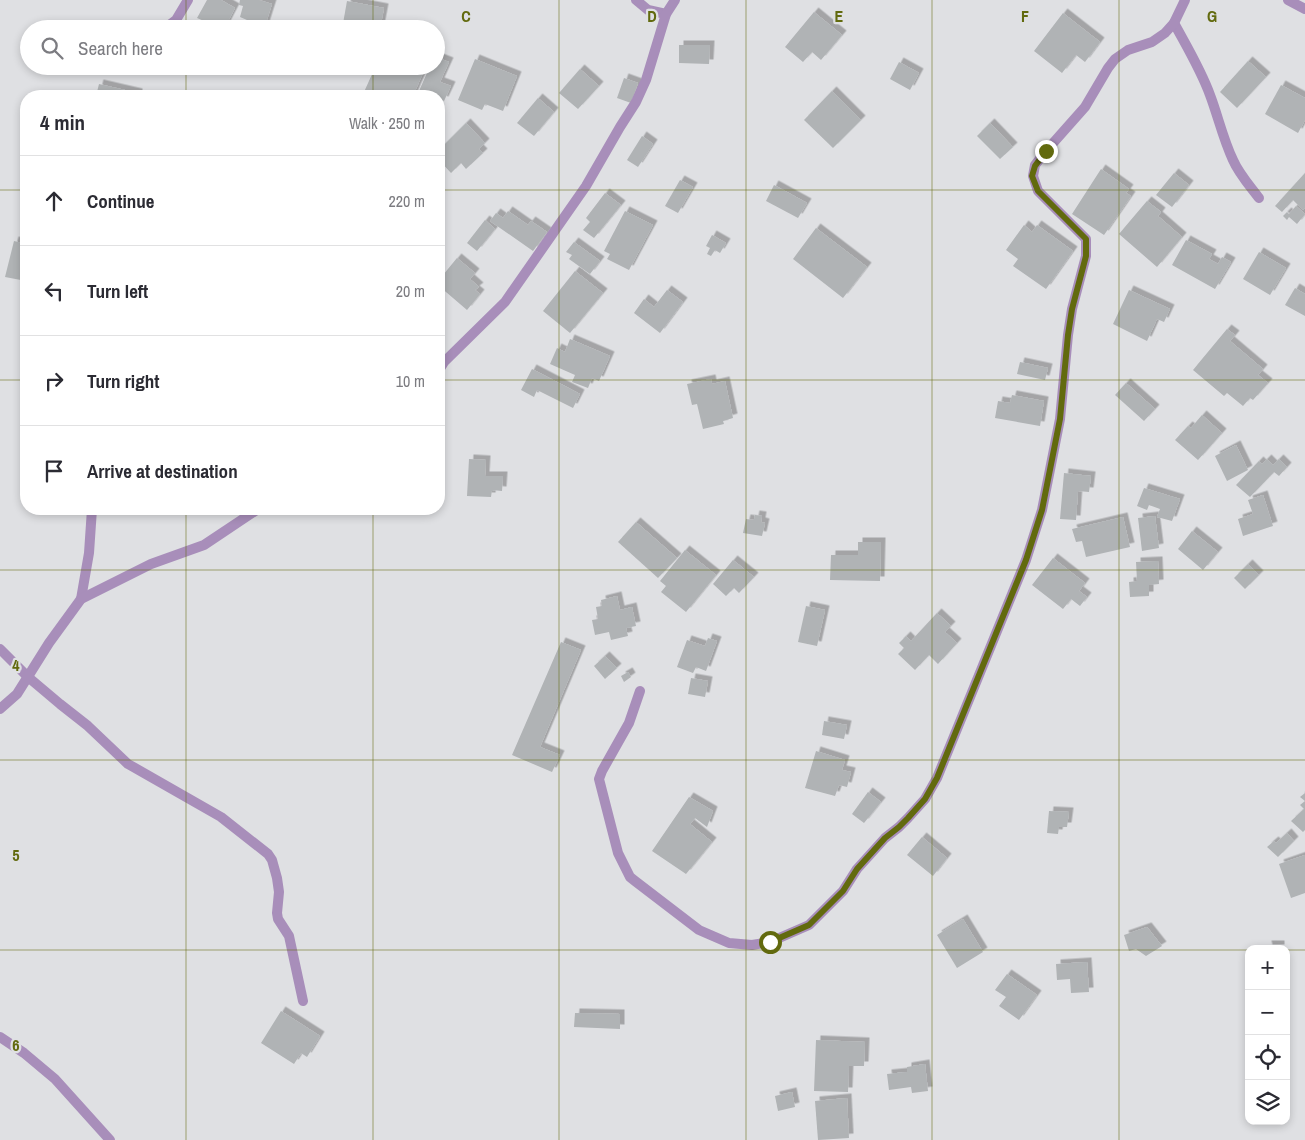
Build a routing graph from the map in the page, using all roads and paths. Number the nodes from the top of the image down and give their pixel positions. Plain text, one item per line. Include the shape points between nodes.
1 (188, 0) edge
2 (636, 0) edge
3 (675, 0) edge
4 (1185, 0) edge
5 (1288, 0) edge
6 (1305, 9) edge
7 (666, 14) junction
8 (176, 20) edge
9 (1174, 23) junction
10 (1259, 198) dead end
11 (445, 361) edge
12 (92, 515) edge
13 (249, 515) edge
14 (80, 600) junction
15 (0, 648) edge
16 (28, 677) junction
17 (640, 691) dead end
18 (0, 709) edge
19 (303, 1001) dead end
20 (0, 1037) edge
21 (110, 1140) edge

1 - 8 street
2 - 7 street via 648,10
3 - 7 street
4 - 9 street
5 - 6 street
7 - 11 street via 636,102 586,186 505,302
9 - 10 street via 1210,95 1234,161
9 - 17 street via 1152,42 1115,58 1085,107 1035,166 1032,176 1038,191 1086,239 1086,256 1068,335 1060,419 1042,510 1026,560 937,778 925,799 885,838 857,869 843,891 809,925 770,942 752,945 729,943 699,930 630,877 618,853 599,779 629,723
12 - 14 street via 89,553
13 - 14 street via 204,544 151,564
14 - 16 street
15 - 16 street
16 - 18 street via 17,694
16 - 19 street via 128,764 221,817 268,854 277,878 278,919 289,936
20 - 21 street via 55,1079

